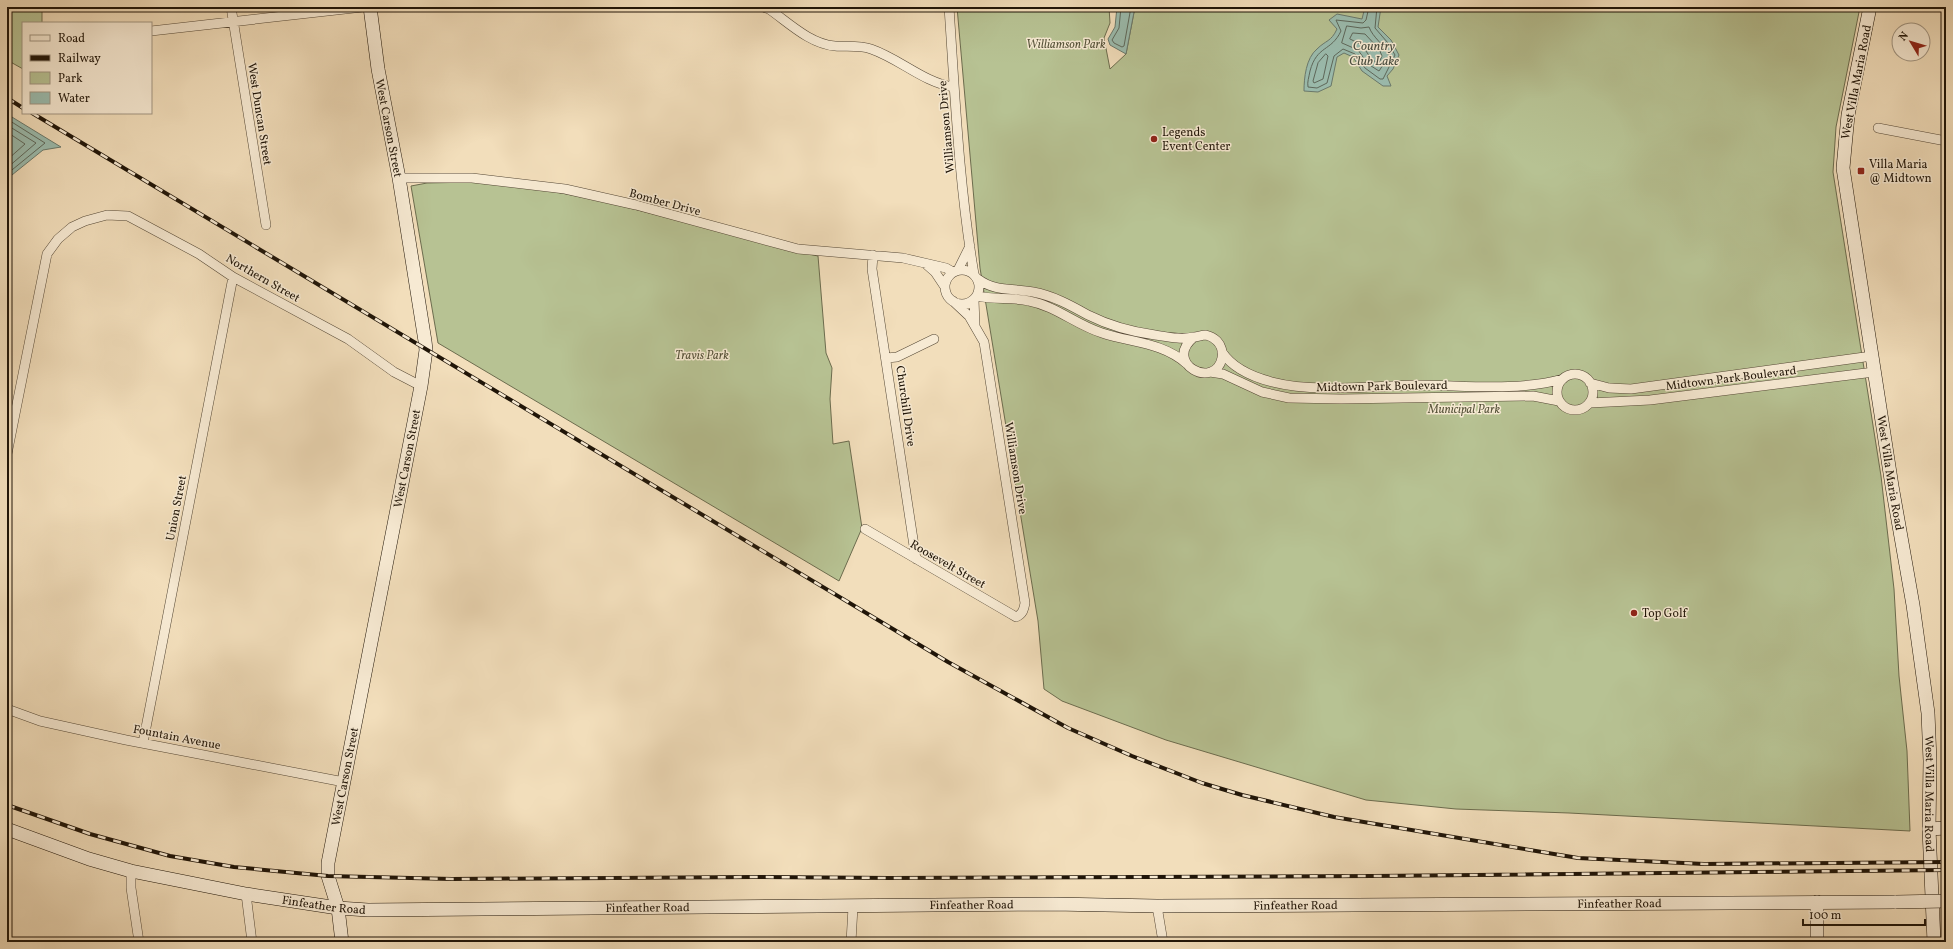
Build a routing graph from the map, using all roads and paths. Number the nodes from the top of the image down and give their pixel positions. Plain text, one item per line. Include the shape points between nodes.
1 (231, 7) edge
2 (363, 7) edge
3 (370, 7) edge
4 (763, 7) edge
5 (949, 7) edge
6 (1870, 7) edge
7 (233, 22) junction
8 (152, 31) edge
9 (953, 87) junction
10 (1878, 128) dead end
11 (1946, 141) edge
12 (399, 178) junction
13 (266, 225) dead end
14 (970, 245) junction
15 (873, 256) junction
16 (924, 263) junction
17 (956, 271) junction
18 (233, 277) junction
19 (976, 277) junction
20 (945, 287) junction
21 (975, 298) junction
22 (953, 301) junction
23 (976, 325) junction
24 (1194, 337) junction
25 (934, 339) dead end
26 (1222, 352) junction
27 (1872, 356) junction
28 (887, 358) junction
29 (1187, 364) junction
30 (1210, 372) junction
31 (1874, 372) junction
32 (1563, 379) junction
33 (1590, 383) junction
34 (421, 386) junction
35 (1559, 401) junction
36 (1590, 403) junction
37 (7, 454) edge
38 (866, 528) dead end
39 (916, 559) junction
40 (1020, 616) joint
41 (7, 709) edge
42 (144, 743) junction
43 (344, 782) junction
44 (1946, 828) edge
45 (7, 829) edge
46 (1929, 829) junction
47 (131, 871) junction
48 (246, 894) junction
49 (1946, 901) edge
50 (1817, 902) junction
51 (1157, 906) junction
52 (853, 907) junction
53 (338, 908) junction
54 (139, 942) edge
55 (252, 942) edge
56 (342, 942) edge
57 (851, 942) edge
58 (1163, 942) edge
59 (1817, 942) edge
60 (1934, 942) edge

1 - 7 street, West Duncan Street
2 - 7 street
3 - 12 street, West Carson Street via 378,69
4 - 9 street via 822,43 870,48 940,85
5 - 9 street, Williamson Drive
6 - 27 street, West Villa Maria Road via 1848,115 1843,168
7 - 8 street
7 - 13 street, West Duncan Street
9 - 14 street, Williamson Drive
10 - 11 street
12 - 15 street, Bomber Drive via 472,178 565,189 636,205 798,249
12 - 34 street, West Carson Street via 426,350
14 - 17 street
14 - 19 street, Williamson Drive
15 - 16 street, Bomber Drive via 903,258
15 - 28 street, Churchill Drive via 872,269
16 - 17 street, Bomber Drive
16 - 20 street via 935,272
17 - 19 street via 964,270
17 - 20 street via 949,276
18 - 34 street, Northern Street via 348,339 394,372
18 - 37 street, Northern Street via 199,254 128,216 107,215 72,227 58,239 47,254
18 - 42 street, Union Street
19 - 21 street via 980,285
19 - 24 street via 996,288 1031,291 1060,299 1094,317 1124,328 1175,338
20 - 22 street
21 - 22 street via 963,304
21 - 23 street, Williamson Drive
21 - 29 street via 1029,301 1048,306 1102,334 1172,352
22 - 23 street, Williamson Drive
23 - 40 street, Williamson Drive via 984,342 1025,603
24 - 26 street via 1212,337
24 - 29 street via 1184,352
25 - 28 street via 897,357
26 - 30 street via 1219,364
26 - 32 street, Midtown Park Boulevard via 1228,362 1238,369 1272,382 1306,387 1520,386
27 - 31 street, West Villa Maria Road
27 - 33 street, Midtown Park Boulevard via 1631,389 1609,388
28 - 39 street, Churchill Drive
29 - 30 street via 1197,372
30 - 35 street, Midtown Park Boulevard via 1223,374 1262,392 1289,398 1533,396
31 - 36 street, Midtown Park Boulevard via 1650,400
31 - 46 street, West Villa Maria Road via 1913,605 1928,713
32 - 33 street via 1575,374 1585,377
32 - 35 street via 1557,389
33 - 36 street via 1593,393
34 - 43 street, West Carson Street
35 - 36 street via 1568,409 1574,410
38 - 39 street, Roosevelt Street
39 - 40 street, Roosevelt Street via 1016,617
41 - 42 street, Fountain Avenue via 40,721
42 - 43 street, Fountain Avenue
43 - 53 street, West Carson Street via 328,869
44 - 46 street
45 - 47 street, Finfeather Road
46 - 60 street, West Villa Maria Road
47 - 48 street, Finfeather Road
47 - 54 street
48 - 53 street, Finfeather Road
48 - 55 street
49 - 50 street, Finfeather Road, bridge
50 - 51 street, Finfeather Road
50 - 59 street
51 - 52 street, Finfeather Road via 1053,904
51 - 58 street
52 - 53 street, Finfeather Road via 368,910
52 - 57 street
53 - 56 street, West Carson Street

